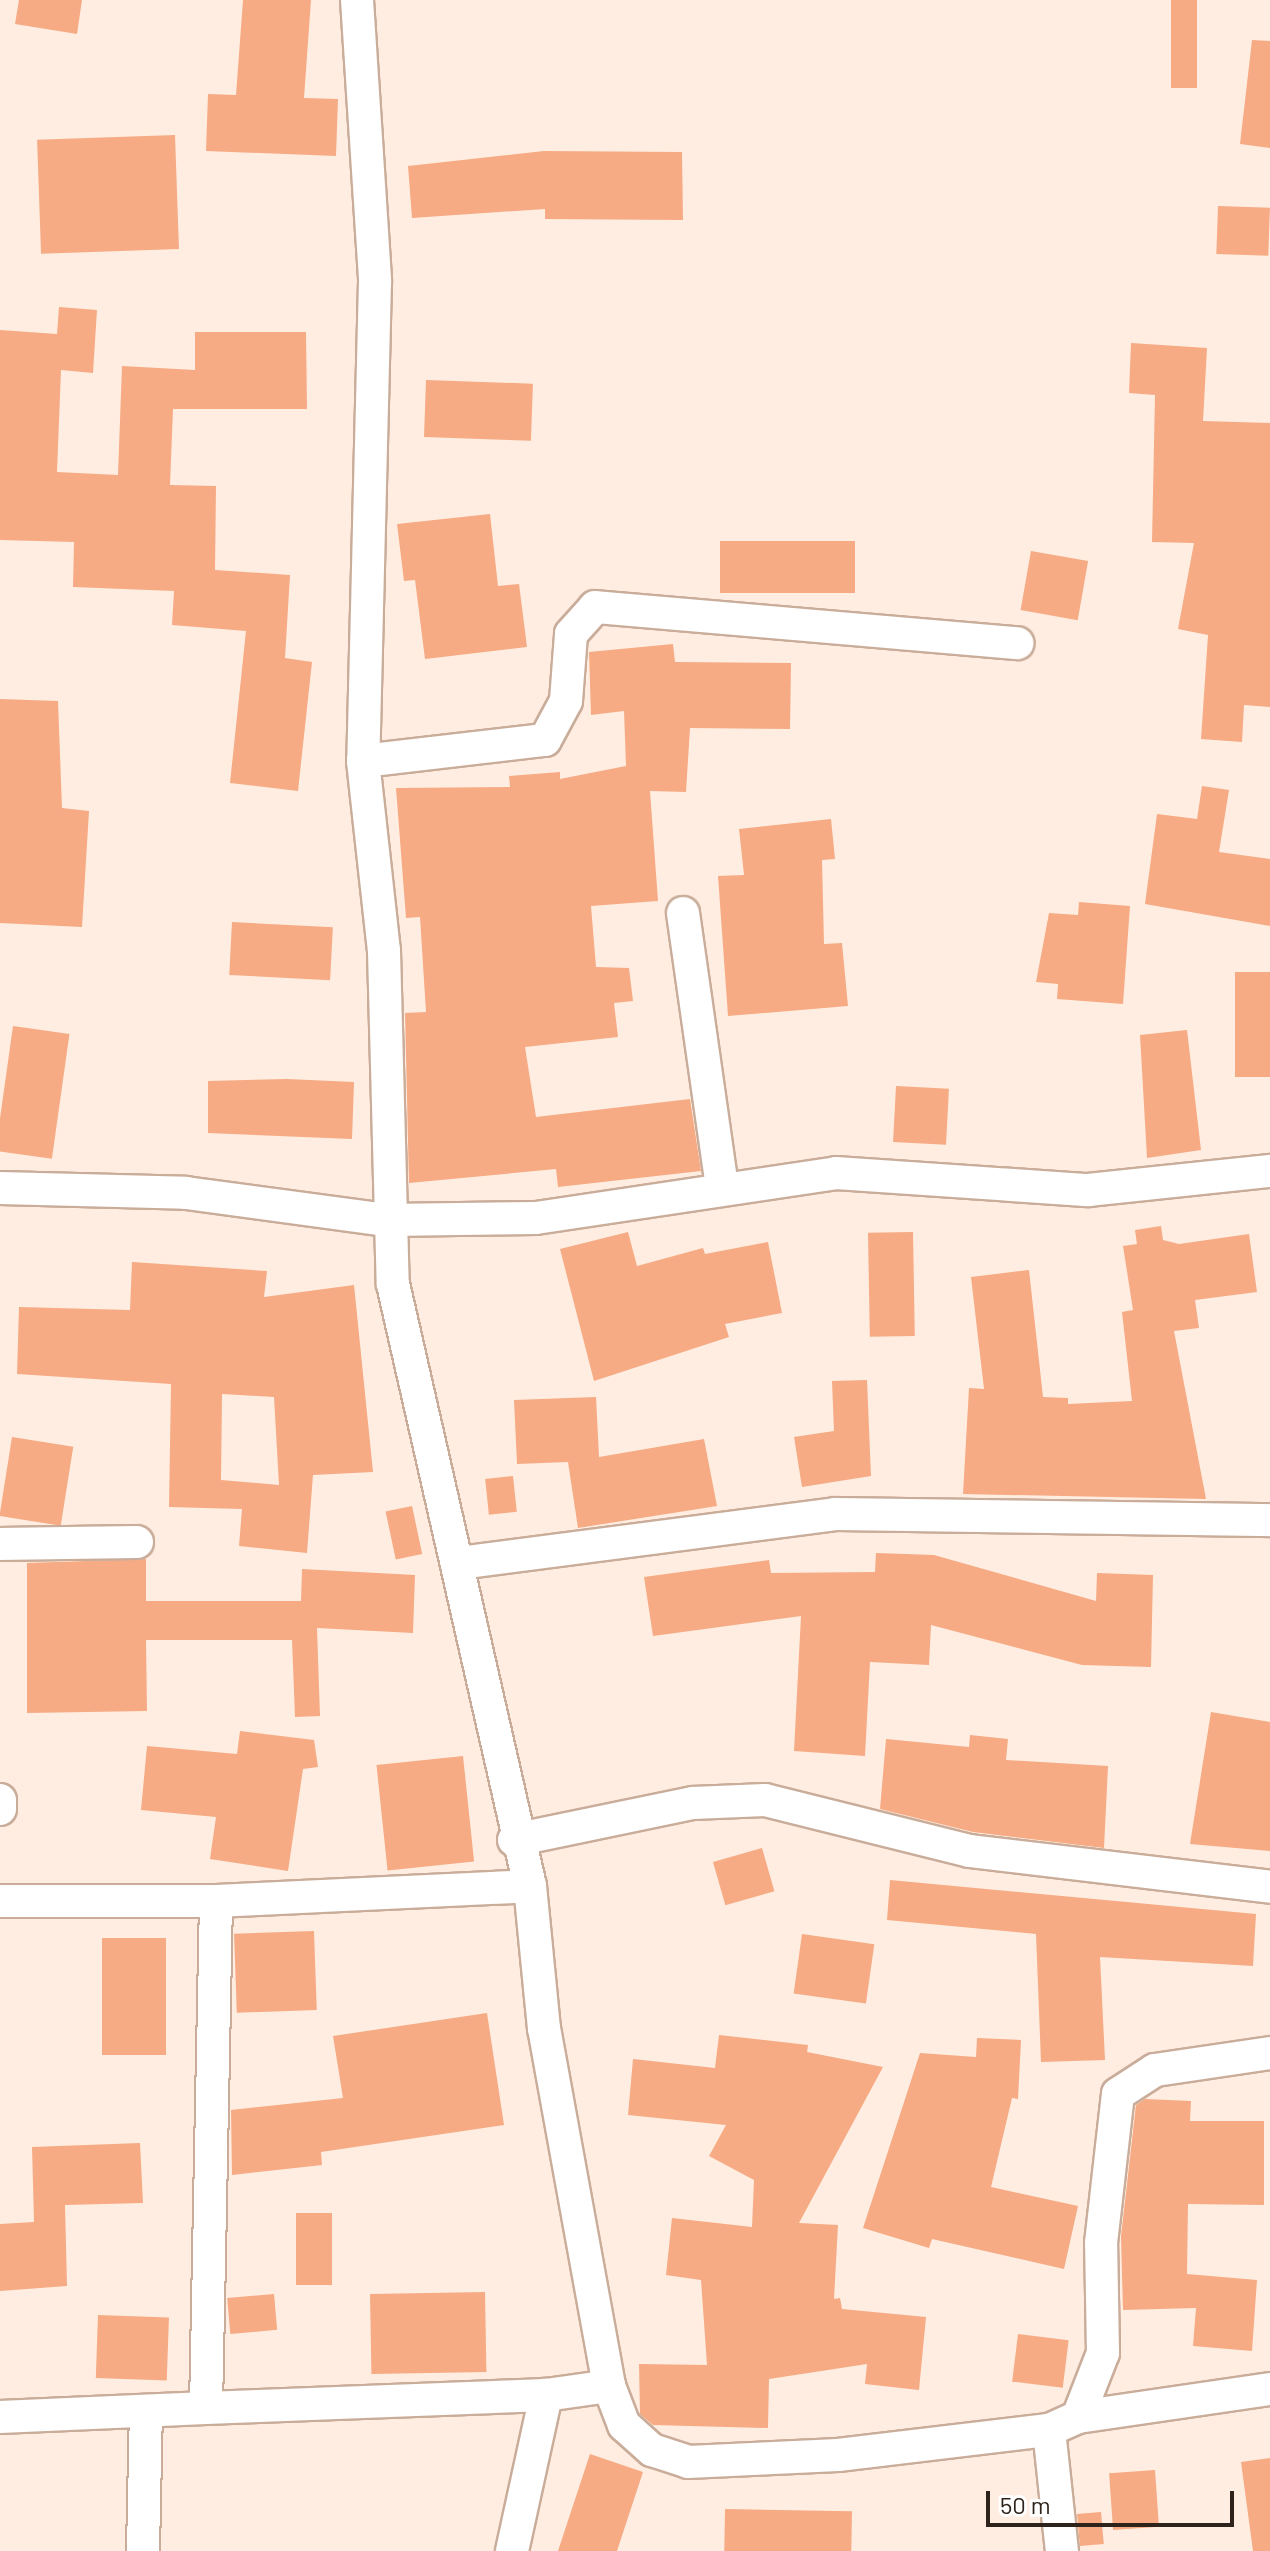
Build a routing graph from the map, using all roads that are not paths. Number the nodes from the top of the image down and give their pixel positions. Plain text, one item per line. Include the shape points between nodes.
1 (357, 0) edge
2 (1017, 643) dead end
3 (363, 761) junction
4 (683, 913) dead end
5 (1270, 1171) edge
6 (722, 1187) junction
7 (0, 1188) edge
8 (387, 1220) junction
9 (1270, 1520) edge
10 (137, 1542) dead end
11 (0, 1544) edge
12 (459, 1563) junction
13 (0, 1800) edge
14 (0, 1809) edge
15 (514, 1840) junction
16 (530, 1886) junction
17 (1270, 1887) edge
18 (0, 1901) edge
19 (216, 1901) junction
20 (1270, 2053) edge
21 (609, 2386) junction
22 (1270, 2389) edge
23 (546, 2395) junction
24 (206, 2408) junction
25 (146, 2411) junction
26 (0, 2417) edge
27 (1064, 2424) junction
28 (143, 2551) edge
29 (512, 2551) edge
30 (1062, 2551) edge

1 - 3 street via 375,281
2 - 3 street via 595,607 571,634 566,701 545,740
3 - 8 street via 384,951
4 - 6 street
5 - 6 street via 1088,1190 836,1173
6 - 8 street via 536,1218
7 - 8 street via 186,1193
8 - 12 street via 400,1332
9 - 12 street via 835,1514
10 - 11 street
12 - 15 street
13 - 14 street
15 - 16 street
15 - 17 street via 693,1803 765,1800 970,1851
16 - 19 street
16 - 21 street via 544,2028
18 - 19 street
19 - 24 street
20 - 27 street via 1155,2070 1118,2094 1101,2243 1103,2353
21 - 23 street
21 - 27 street via 624,2425 652,2450 688,2462 838,2455
22 - 27 street
23 - 24 street
23 - 29 street
24 - 25 street
25 - 26 street
25 - 28 street
27 - 30 street

